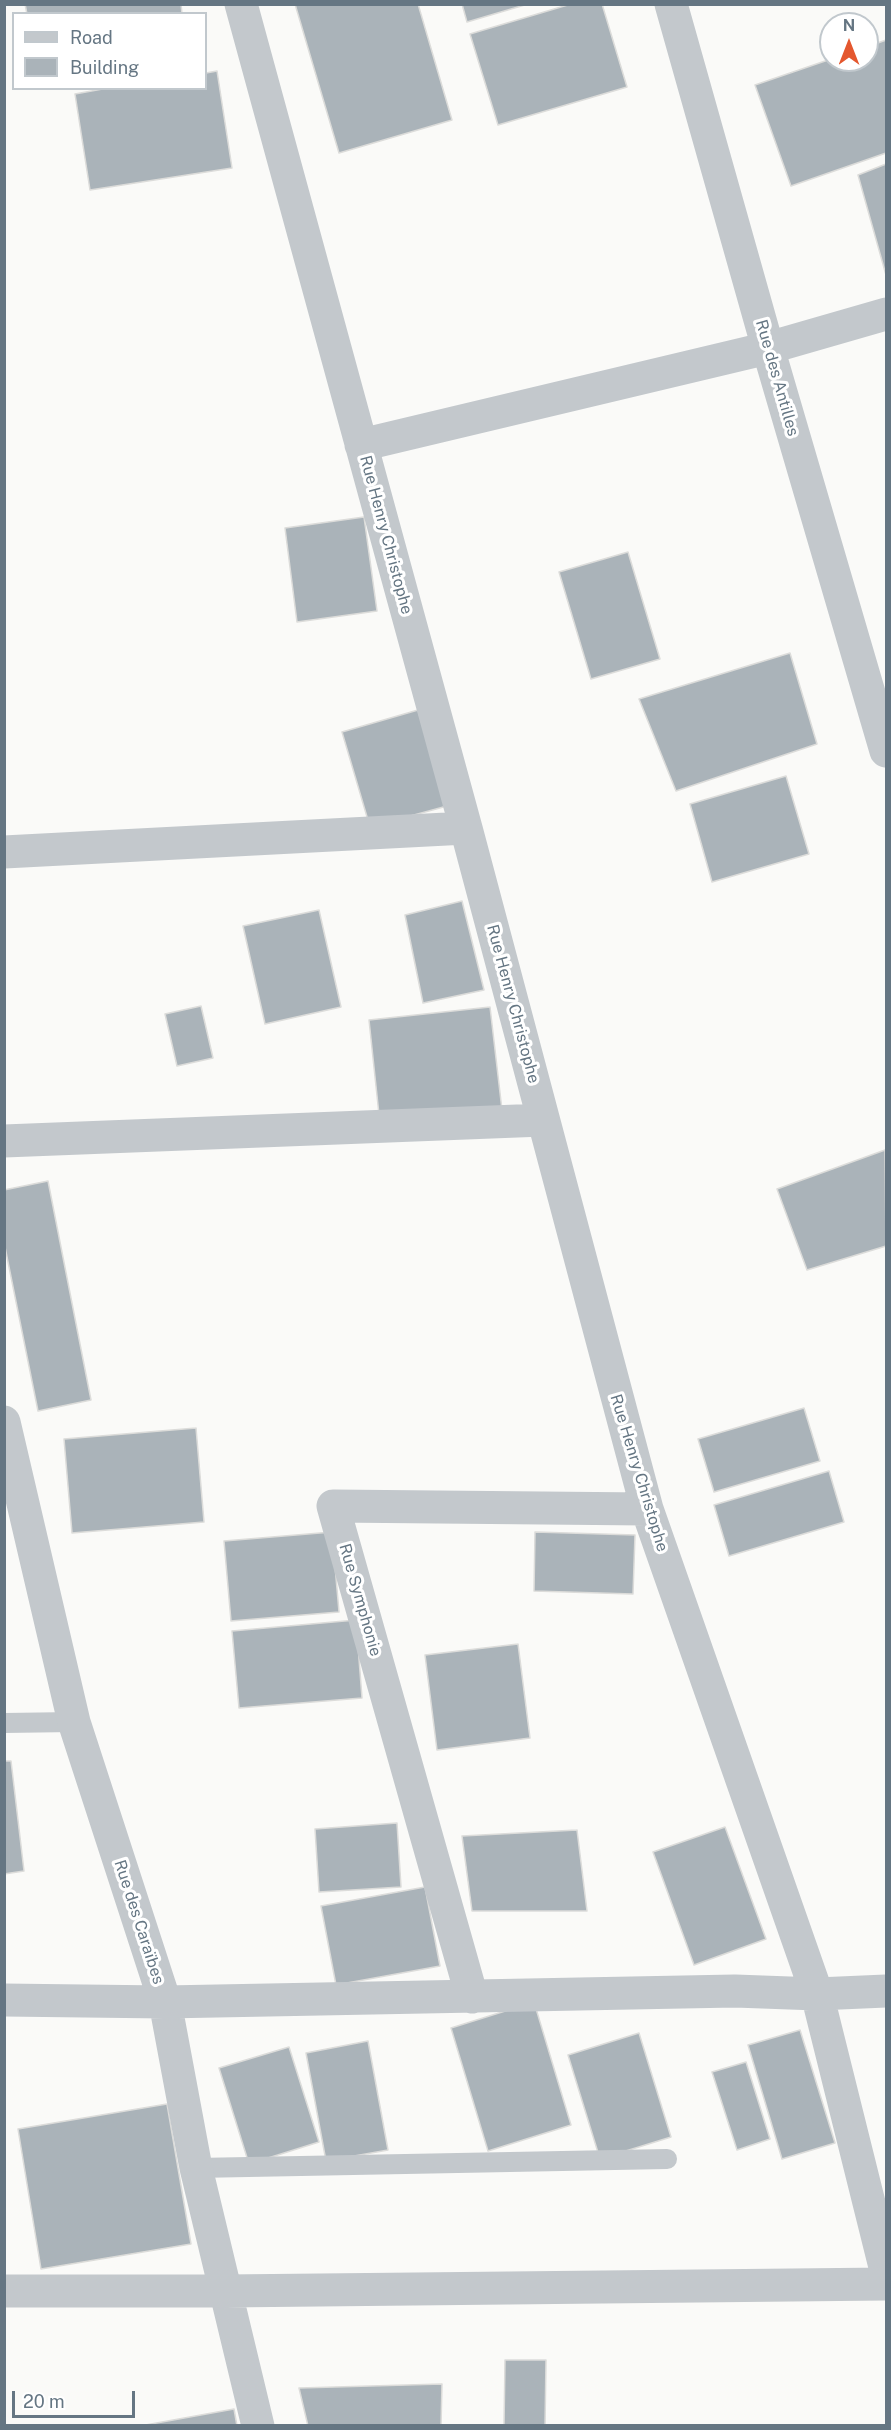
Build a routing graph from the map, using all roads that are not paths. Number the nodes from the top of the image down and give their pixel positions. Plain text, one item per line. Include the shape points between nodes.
1 (241, 4) edge
2 (671, 4) edge
3 (886, 314) edge
4 (768, 348) junction
5 (361, 445) junction
6 (886, 751) edge
7 (466, 828) junction
8 (4, 852) edge
9 (543, 1120) junction
10 (4, 1141) edge
11 (4, 1422) edge
12 (647, 1509) junction
13 (74, 1722) junction
14 (4, 1723) edge
15 (886, 1991) edge
16 (817, 1994) junction
17 (472, 1997) junction
18 (4, 2000) edge
19 (165, 2002) junction
20 (667, 2159) dead end
21 (196, 2168) junction
22 (886, 2271) edge
23 (886, 2284) edge
24 (4, 2291) edge
25 (225, 2291) junction
26 (258, 2426) edge

1 - 5 street, Rue Henry Christophe
2 - 4 street, Rue des Antilles
3 - 4 street
4 - 5 street
4 - 6 street, Rue des Antilles
5 - 7 street, Rue Henry Christophe
7 - 8 street
7 - 9 street, Rue Henry Christophe
9 - 10 street
9 - 12 street, Rue Henry Christophe
11 - 13 street, Rue des Caraïbes
12 - 16 street, Rue Henry Christophe
12 - 17 street, Rue Symphonie via 333,1506
13 - 14 lane
13 - 19 street, Rue des Caraïbes
15 - 16 street
16 - 17 street via 735,1991
16 - 22 street, Rue Henry Christophe
17 - 19 street
18 - 19 street
19 - 21 street, Rue des Caraïbes
20 - 21 lane
21 - 25 street, Rue des Caraïbes
23 - 25 street
24 - 25 street
25 - 26 street, Rue des Caraïbes

